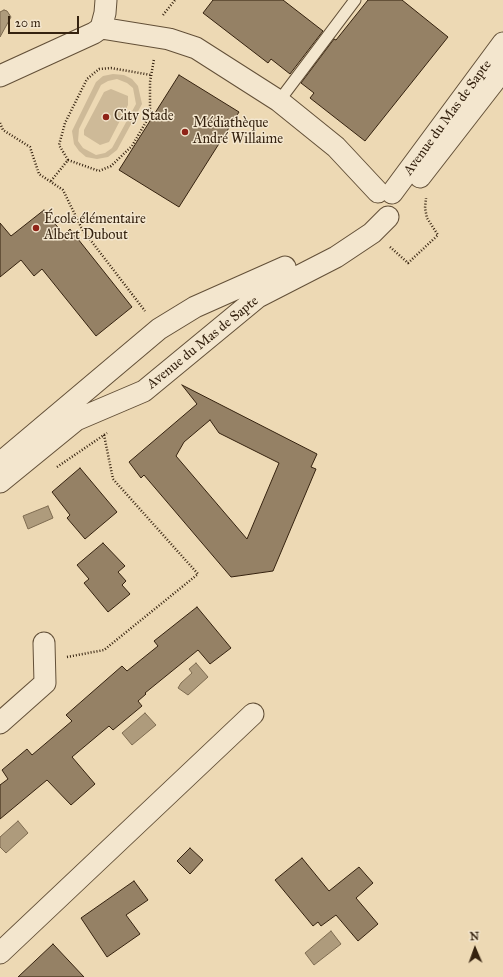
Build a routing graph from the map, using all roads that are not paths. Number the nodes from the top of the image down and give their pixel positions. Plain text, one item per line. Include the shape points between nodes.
1 (106, 0) edge
2 (355, 0) edge
3 (101, 28) junction
4 (503, 43) edge
5 (503, 70) edge
6 (0, 76) edge
7 (279, 101) junction
8 (386, 204) junction
9 (0, 463) edge
10 (0, 482) edge
11 (44, 652) road end
12 (253, 714) dead end
13 (0, 723) edge
14 (0, 953) edge

1 - 3 street
2 - 7 lane
3 - 6 street via 74,44
3 - 7 street via 169,39 196,48
4 - 8 street, Avenue du Mas de Sapte
5 - 8 street, Avenue du Mas de Sapte
7 - 8 street via 336,147
8 - 9 street, Avenue du Mas de Sapte via 337,241 270,275 195,307 159,329
8 - 10 street, Avenue du Mas de Sapte via 372,233 336,256 258,297 144,391 76,420
11 - 13 street via 45,683
12 - 14 street

